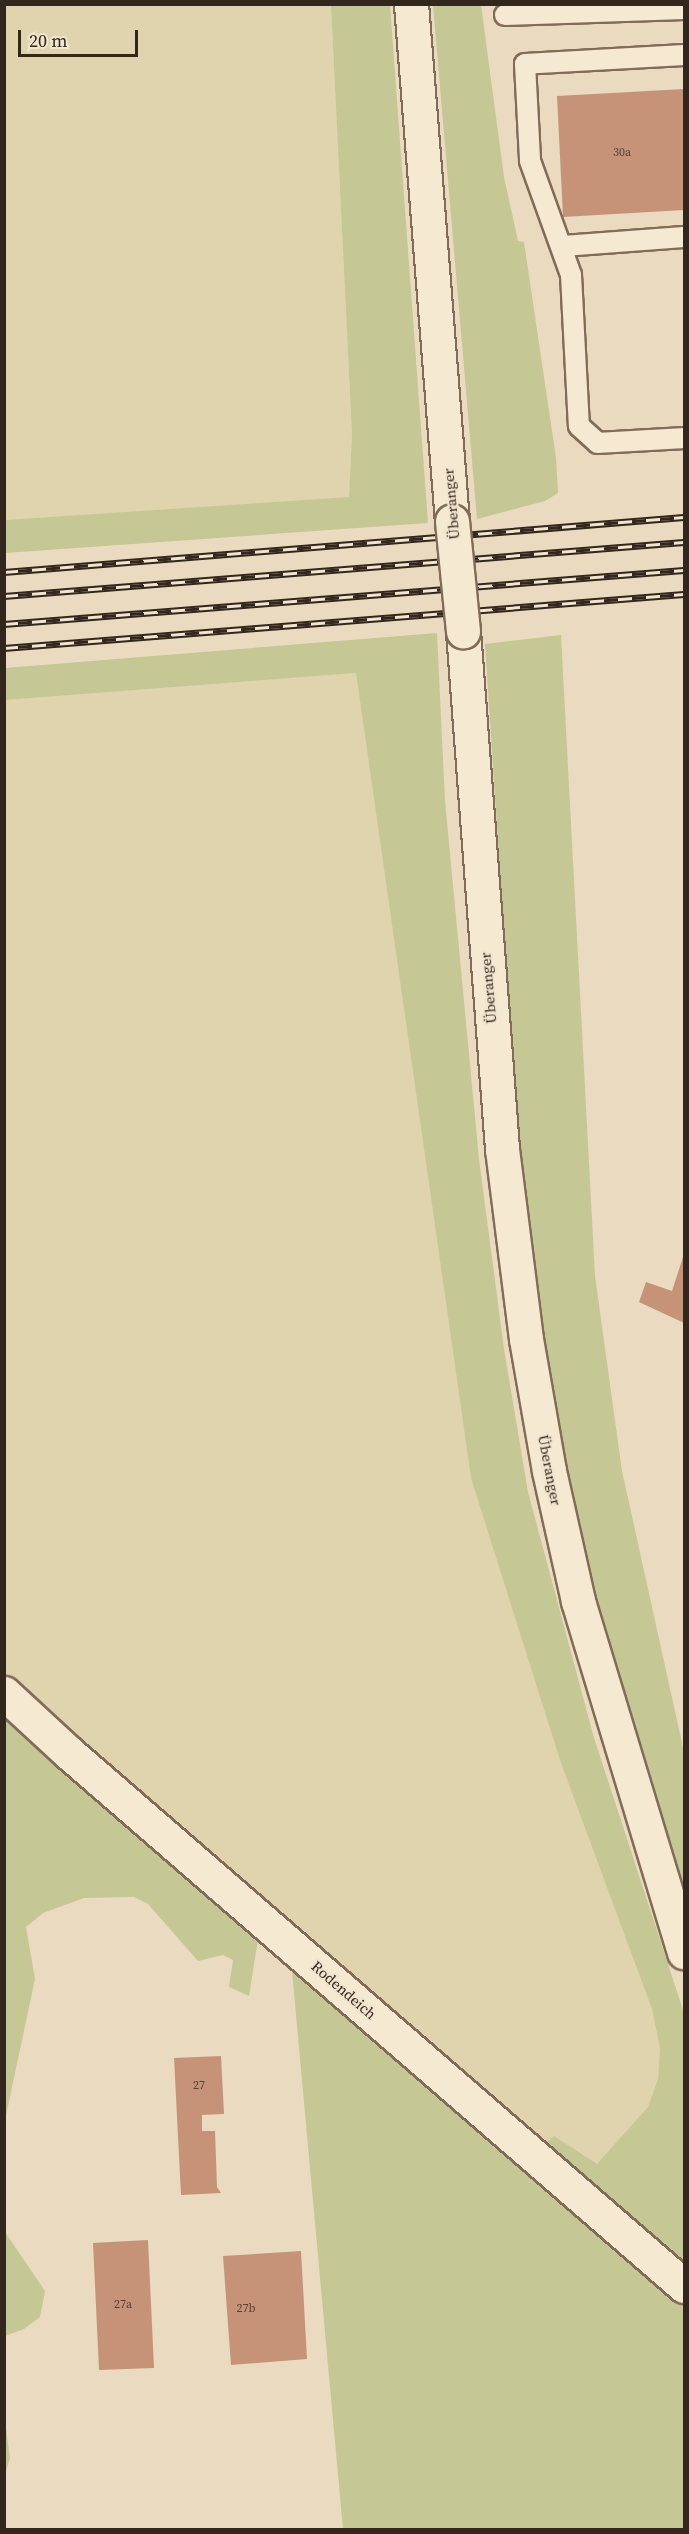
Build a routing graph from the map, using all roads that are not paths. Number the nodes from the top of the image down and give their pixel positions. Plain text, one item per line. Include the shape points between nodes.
1 (411, 4) edge
2 (684, 9) edge
3 (505, 15) dead end
4 (684, 55) edge
5 (684, 237) edge
6 (563, 246) junction
7 (684, 438) edge
8 (4, 1693) edge
9 (684, 1952) edge
10 (684, 2286) edge

1 - 9 street, Überanger, bridge via 502,1149 528,1350 549,1471 578,1601
2 - 3 lane
4 - 6 lane via 525,64 530,160
5 - 6 lane
6 - 7 lane via 571,275 579,426 598,443
8 - 10 street, Rodendeich via 69,1754

